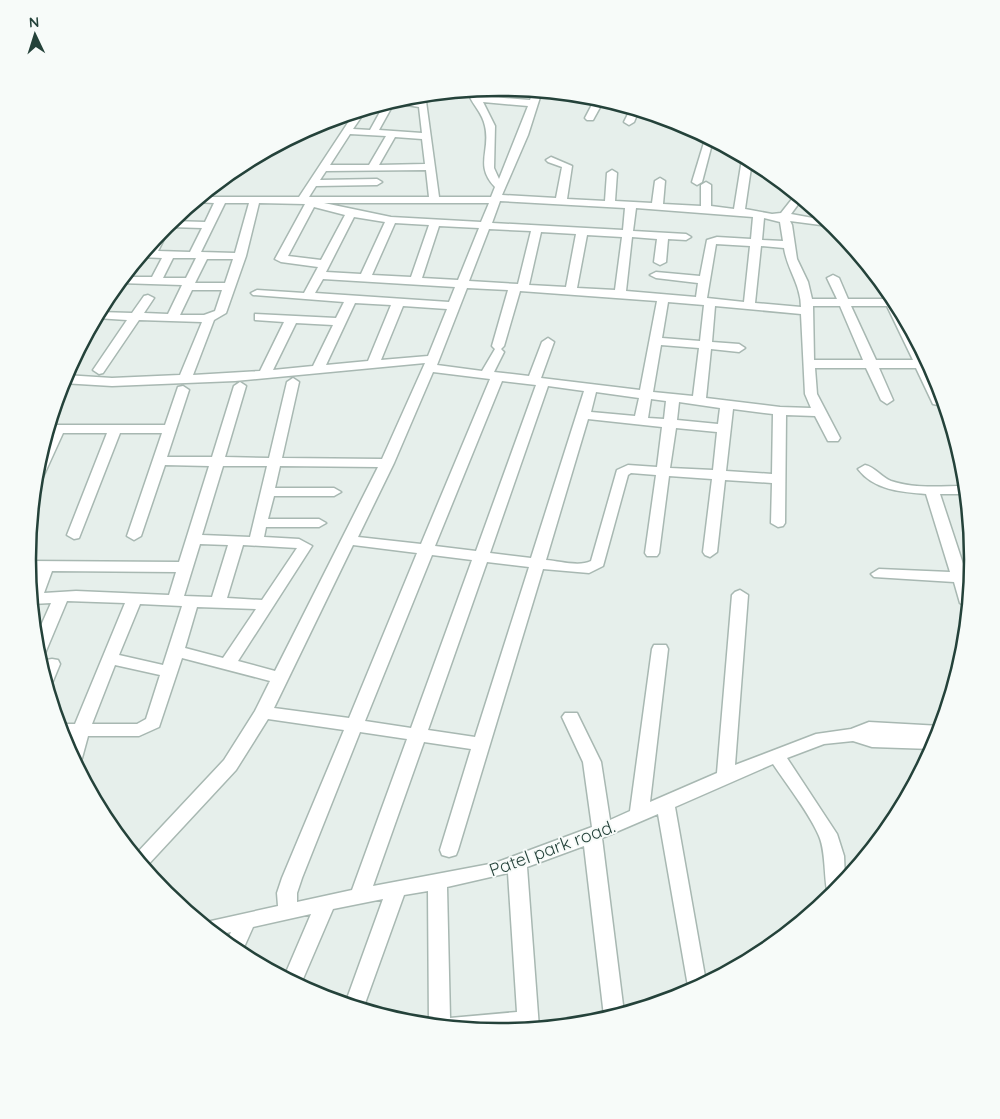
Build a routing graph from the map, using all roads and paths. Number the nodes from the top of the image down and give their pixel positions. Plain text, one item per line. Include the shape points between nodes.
1 (486, 96) edge
2 (475, 97) edge
3 (536, 98) edge
4 (423, 103) edge
5 (534, 103) junction
6 (596, 106) edge
7 (386, 111) edge
8 (632, 115) edge
9 (590, 118) dead end
10 (355, 119) edge
11 (629, 122) dead end
12 (347, 130) junction
13 (373, 132) junction
14 (392, 134) junction
15 (427, 136) junction
16 (708, 145) edge
17 (551, 160) dead end
18 (431, 167) junction
19 (747, 167) edge
20 (322, 168) junction
21 (372, 168) junction
22 (612, 174) dead end
23 (660, 181) dead end
24 (313, 182) junction
25 (377, 182) dead end
26 (497, 195) junction
27 (214, 196) edge
28 (434, 196) junction
29 (208, 200) edge
30 (221, 200) junction
31 (255, 200) junction
32 (305, 200) junction
33 (561, 202) junction
34 (796, 203) edge
35 (610, 204) junction
36 (630, 205) junction
37 (657, 207) junction
38 (706, 209) junction
39 (739, 212) junction
40 (351, 213) junction
41 (764, 215) junction
42 (789, 216) junction
43 (392, 220) junction
44 (817, 221) edge
45 (435, 223) junction
46 (179, 225) edge
47 (208, 225) junction
48 (485, 226) junction
49 (537, 228) junction
50 (582, 231) junction
51 (628, 234) junction
52 (663, 236) junction
53 (686, 237) dead end
54 (757, 243) junction
55 (790, 245) junction
56 (151, 254) edge
57 (169, 254) junction
58 (198, 255) junction
59 (240, 256) junction
60 (660, 262) dead end
61 (325, 264) junction
62 (320, 275) junction
63 (656, 275) dead end
64 (365, 278) junction
65 (833, 278) dead end
66 (130, 280) edge
67 (704, 280) junction
68 (156, 281) junction
69 (415, 281) junction
70 (189, 284) junction
71 (462, 284) junction
72 (229, 287) junction
73 (519, 288) junction
74 (570, 291) junction
75 (258, 293) dead end
76 (620, 294) junction
77 (308, 296) junction
78 (148, 298) dead end
79 (663, 298) junction
80 (351, 299) junction
81 (706, 302) junction
82 (886, 302) edge
83 (398, 303) junction
84 (843, 303) junction
85 (454, 306) junction
86 (749, 306) junction
87 (808, 307) junction
88 (106, 316) edge
89 (259, 317) dead end
90 (136, 318) junction
91 (172, 318) junction
92 (209, 319) junction
93 (292, 319) junction
94 (340, 322) junction
95 (655, 341) junction
96 (548, 342) dead end
97 (705, 345) junction
98 (739, 348) dead end
99 (431, 363) junction
100 (808, 364) junction
101 (871, 364) junction
102 (920, 364) edge
103 (373, 365) junction
104 (99, 370) dead end
105 (317, 371) junction
106 (264, 375) junction
107 (492, 377) junction
108 (73, 380) edge
109 (293, 382) dead end
110 (538, 383) junction
111 (184, 384) junction
112 (240, 386) dead end
113 (591, 389) junction
114 (647, 395) junction
115 (673, 398) junction
116 (887, 400) dead end
117 (698, 401) junction
118 (727, 405) junction
119 (780, 411) junction
120 (814, 412) junction
121 (583, 415) junction
122 (641, 421) junction
123 (670, 424) junction
124 (55, 429) edge
125 (115, 429) junction
126 (169, 429) junction
127 (724, 429) junction
128 (833, 438) dead end
129 (158, 461) junction
130 (217, 462) junction
131 (275, 462) junction
132 (386, 463) junction
133 (865, 469) dead end
134 (664, 470) junction
135 (719, 474) junction
136 (779, 479) junction
137 (932, 489) junction
138 (958, 490) edge
139 (268, 492) junction
140 (334, 492) dead end
141 (260, 523) junction
142 (319, 523) dead end
143 (778, 523) dead end
144 (74, 535) dead end
145 (134, 536) dead end
146 (194, 539) junction
147 (238, 540) junction
148 (348, 540) junction
149 (256, 541) junction
150 (426, 550) junction
151 (710, 552) dead end
152 (652, 553) dead end
153 (482, 557) junction
154 (537, 564) junction
155 (36, 566) edge
156 (46, 567) junction
157 (185, 567) junction
158 (964, 572) edge
159 (879, 574) dead end
160 (963, 578) edge
161 (37, 589) edge
162 (740, 595) dead end
163 (62, 596) junction
164 (38, 598) edge
165 (134, 599) junction
166 (183, 601) junction
167 (218, 603) junction
168 (268, 605) junction
169 (43, 639) edge
170 (660, 649) dead end
171 (177, 651) junction
172 (110, 658) junction
173 (52, 664) dead end
174 (227, 665) junction
175 (50, 670) edge
176 (170, 672) junction
177 (280, 678) junction
178 (263, 712) junction
179 (571, 717) dead end
180 (356, 726) junction
181 (81, 729) junction
182 (69, 730) edge
183 (930, 731) edge
184 (419, 735) junction
185 (849, 735) junction
186 (926, 743) edge
187 (482, 744) junction
188 (76, 747) edge
189 (777, 756) junction
190 (725, 779) junction
191 (665, 804) junction
192 (639, 816) junction
193 (597, 834) junction
194 (449, 850) dead end
195 (145, 857) edge
196 (518, 863) junction
197 (836, 879) edge
198 (437, 882) junction
199 (398, 889) junction
200 (360, 896) junction
201 (326, 903) junction
202 (288, 911) junction
203 (247, 920) junction
204 (218, 927) edge
205 (237, 941) edge
206 (295, 975) edge
207 (696, 979) edge
208 (356, 1000) edge
209 (613, 1009) edge
210 (440, 1019) edge
211 (529, 1022) edge

1 - 5 street via 510,103
2 - 26 street via 486,115 491,133 489,173
3 - 5 street
4 - 15 street
5 - 26 street
6 - 9 street
7 - 13 street
8 - 11 street
10 - 12 street
12 - 13 street
12 - 20 street
13 - 14 street
14 - 15 street
14 - 21 street
15 - 18 street
16 - 38 street via 702,184
17 - 33 street via 568,166
18 - 21 street
18 - 28 street
19 - 39 street
20 - 21 street
20 - 24 street
22 - 35 street
23 - 37 street
24 - 25 street
24 - 32 street
26 - 28 street
26 - 32 street
26 - 33 street
26 - 48 street
27 - 32 street
28 - 32 street
29 - 30 street
30 - 31 street
30 - 47 street
31 - 32 street
31 - 59 street
32 - 40 street
32 - 61 street via 282,259
33 - 35 street
34 - 42 street
35 - 36 street
36 - 37 street
36 - 51 street
37 - 38 street
38 - 39 street
39 - 41 street
40 - 43 street
40 - 61 street
41 - 42 street
41 - 54 street
41 - 55 street via 786,223
42 - 44 street
43 - 45 street
43 - 64 street
45 - 48 street
45 - 69 street
46 - 47 street
47 - 58 street
48 - 49 street
48 - 71 street
49 - 50 street
49 - 73 street
50 - 51 street
50 - 74 street
51 - 52 street
51 - 76 street
52 - 53 street
52 - 60 street
54 - 55 street
54 - 67 street via 710,242
54 - 86 street
55 - 87 street via 791,259 802,282
56 - 57 street
57 - 58 street
57 - 68 street
58 - 59 street
58 - 70 street
59 - 72 street
61 - 62 street
62 - 64 street
62 - 77 street
63 - 67 street
64 - 69 street
65 - 84 street
66 - 68 street
67 - 81 street
68 - 70 street
69 - 71 street
70 - 72 street
70 - 91 street
71 - 73 street
71 - 85 street
72 - 92 street via 220,313
73 - 74 street
73 - 107 street
74 - 76 street
75 - 77 street
76 - 79 street
77 - 80 street
78 - 90 street
79 - 81 street
79 - 95 street
80 - 83 street
80 - 94 street
81 - 86 street
81 - 97 street
82 - 84 street
83 - 85 street
83 - 103 street
84 - 87 street
84 - 101 street
85 - 99 street
86 - 87 street
87 - 100 street
88 - 90 street
89 - 93 street
90 - 91 street
90 - 104 street
91 - 92 street
92 - 111 street
93 - 94 street
93 - 106 street
94 - 105 street
95 - 97 street
95 - 114 street
96 - 110 street
97 - 98 street
97 - 117 street
99 - 103 street
99 - 107 street
99 - 132 street
100 - 101 street
100 - 120 street
101 - 102 street
101 - 116 street
103 - 105 street
105 - 106 street
106 - 111 street
107 - 110 street
107 - 150 street
108 - 111 street
109 - 131 street
110 - 113 street
110 - 153 street
111 - 126 street
112 - 130 street
113 - 114 street
113 - 121 street
114 - 115 street
114 - 122 street
115 - 117 street
115 - 123 street
117 - 118 street
118 - 119 street
118 - 127 street
119 - 120 street
119 - 136 street
120 - 128 street
121 - 122 street
121 - 154 street
122 - 123 street
123 - 127 street
123 - 134 street
124 - 125 street
125 - 126 street
125 - 144 street
126 - 129 street
127 - 135 street
129 - 130 street
129 - 145 street
130 - 131 street
130 - 146 street
131 - 132 street
131 - 139 street
132 - 148 street
133 - 137 street via 873,480 882,484
134 - 135 street
134 - 152 street
134 - 154 street via 633,468 622,473 598,562 594,566 576,568
135 - 136 street
135 - 151 street
136 - 143 street
137 - 138 street
137 - 158 street
139 - 140 street
139 - 141 street
141 - 142 street
141 - 149 street
146 - 147 street
146 - 157 street
147 - 149 street
147 - 167 street
148 - 150 street
148 - 177 street
149 - 168 street via 300,543 304,546
150 - 153 street
150 - 180 street
153 - 154 street
153 - 184 street
154 - 187 street
155 - 156 street
156 - 157 street
156 - 161 street
157 - 166 street
159 - 160 street
162 - 190 street
163 - 164 street
163 - 165 street
163 - 169 street
165 - 166 street
165 - 172 street
166 - 167 street
166 - 171 street
167 - 168 street
168 - 174 street
170 - 192 street
171 - 174 street
171 - 176 street
172 - 176 street
172 - 181 street
173 - 175 street
174 - 177 street
176 - 181 street via 153,723 148,727 139,730
177 - 178 street
178 - 180 street
178 - 195 street via 230,765
179 - 193 street via 592,762
180 - 184 street
180 - 202 street via 289,886
181 - 182 street
181 - 188 street
183 - 185 street via 869,728
184 - 187 street
184 - 200 street
185 - 186 street via 872,741
185 - 189 street, Patel park road. via 822,738
187 - 194 street
189 - 190 street, Patel park road.
189 - 197 street via 828,834 835,856
190 - 191 street, Patel park road.
191 - 192 street, Patel park road.
191 - 207 street
192 - 193 street, Patel park road.
193 - 196 street, Patel park road.
193 - 209 street
196 - 198 street, Patel park road.
196 - 211 street
198 - 199 street, Patel park road.
198 - 210 street
199 - 200 street, Patel park road.
199 - 208 street
200 - 201 street, Patel park road.
201 - 202 street, Patel park road.
201 - 206 street
202 - 203 street, Patel park road.
203 - 204 street, Patel park road.
203 - 205 street

